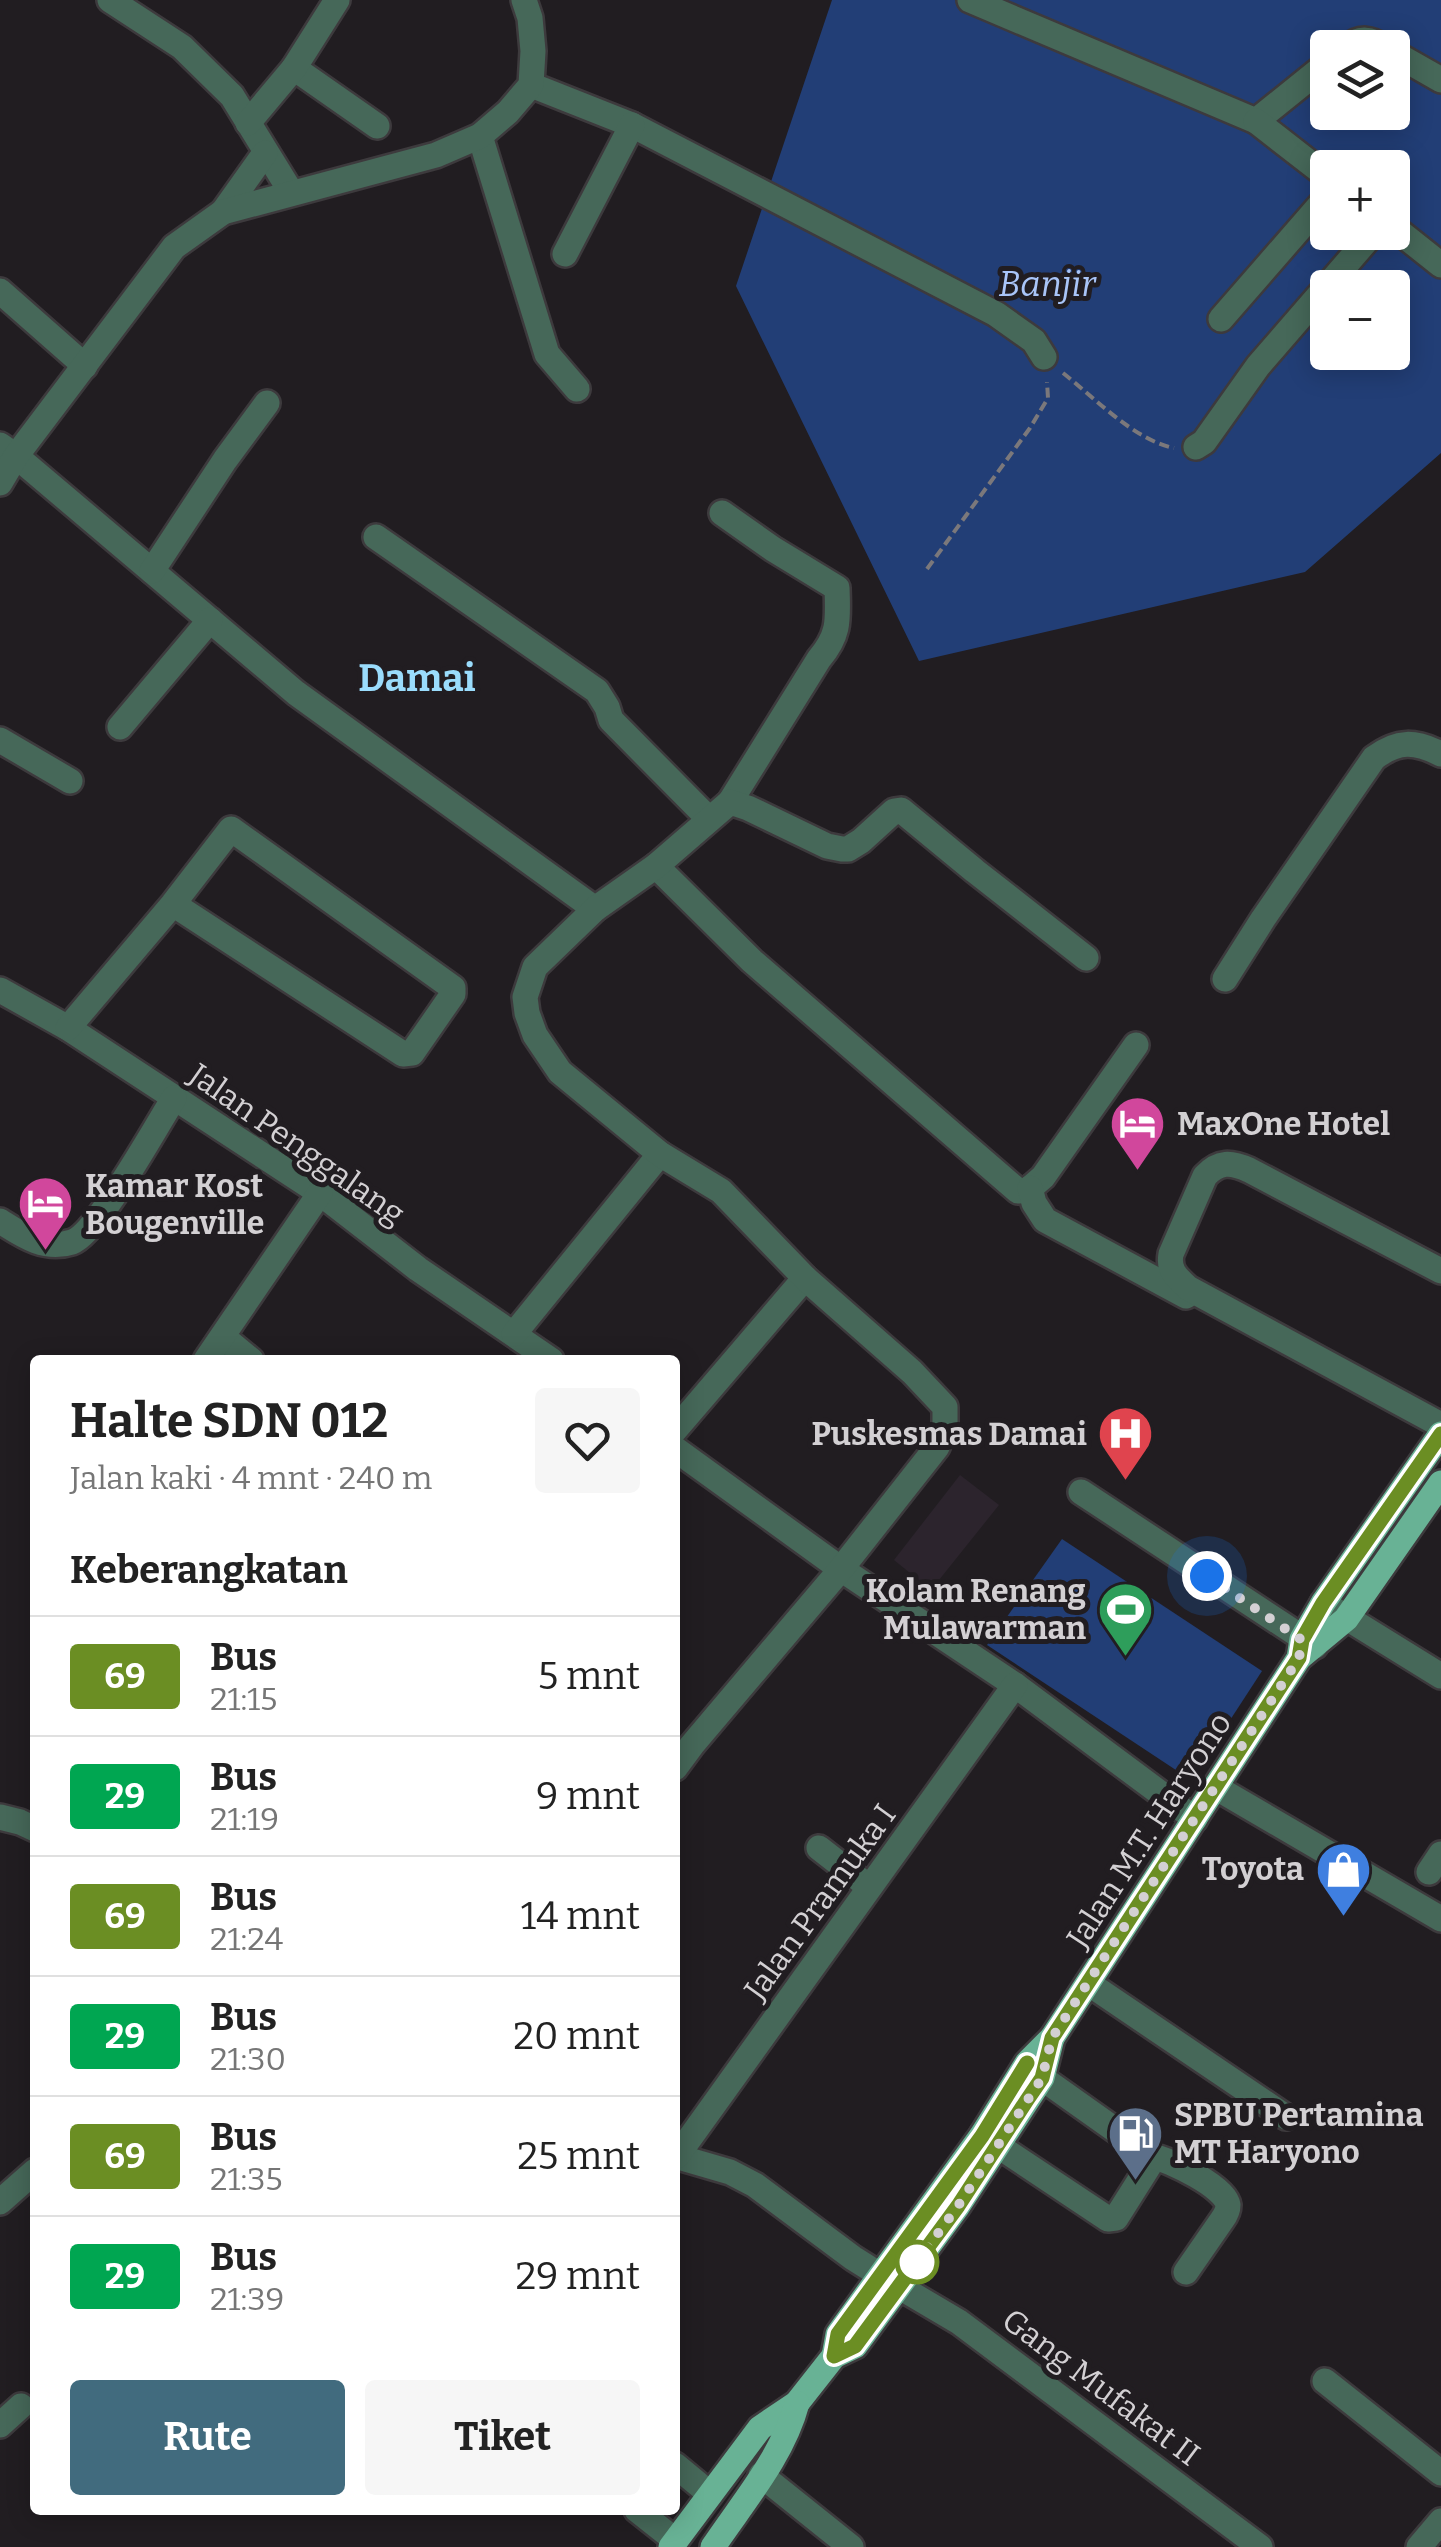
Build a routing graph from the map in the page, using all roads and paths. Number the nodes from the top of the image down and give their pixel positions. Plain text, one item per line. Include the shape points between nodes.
1 (110, 0) edge
2 (337, 0) edge
3 (524, 0) edge
4 (970, 0) edge
5 (1410, 62) edge
6 (294, 68) junction
7 (1310, 78) edge
8 (1441, 80) edge
9 (531, 85) junction
10 (1256, 121) junction
11 (248, 123) junction
12 (632, 125) junction
13 (377, 126) dead end
14 (480, 136) junction
15 (265, 152) junction
16 (1310, 163) edge
17 (291, 192) junction
18 (222, 212) junction
19 (1310, 217) edge
20 (1410, 241) edge
21 (1358, 250) edge
22 (566, 254) dead end
23 (1441, 266) edge
24 (0, 291) edge
25 (1221, 319) dead end
26 (1044, 357) junction
27 (85, 366) junction
28 (577, 390) dead end
29 (267, 403) dead end
30 (1196, 447) joint
31 (8, 450) edge
32 (0, 483) edge
33 (722, 512) dead end
34 (376, 537) dead end
35 (928, 569) dead end
36 (152, 571) junction
37 (210, 620) junction
38 (120, 728) dead end
39 (0, 740) edge
40 (1441, 754) edge
41 (70, 782) dead end
42 (730, 802) junction
43 (709, 819) junction
44 (656, 866) junction
45 (173, 904) junction
46 (594, 908) junction
47 (1086, 958) dead end
48 (1225, 979) dead end
49 (0, 990) edge
50 (68, 1028) junction
51 (1136, 1045) dead end
52 (174, 1098) junction
53 (660, 1154) junction
54 (1030, 1188) junction
55 (320, 1193) junction
56 (0, 1222) edge
57 (1441, 1271) edge
58 (805, 1278) junction
59 (514, 1334) junction
60 (222, 1338) junction
61 (210, 1355) edge
62 (244, 1355) edge
63 (544, 1355) edge
64 (680, 1424) edge
65 (1441, 1425) edge
66 (1441, 1434) edge
67 (680, 1452) edge
68 (1441, 1482) edge
69 (1080, 1492) dead end
70 (841, 1569) junction
71 (1323, 1603) junction
72 (1346, 1619) junction
73 (1305, 1648) junction
74 (1441, 1676) edge
75 (1015, 1685) junction
76 (680, 1761) edge
77 (1215, 1788) junction
78 (0, 1817) edge
79 (1195, 1819) junction
80 (30, 1827) edge
81 (818, 1848) dead end
82 (870, 1888) junction
83 (1441, 1919) edge
84 (1088, 1983) junction
85 (1052, 2038) junction
86 (1042, 2078) junction
87 (1286, 2117) dead end
88 (990, 2140) junction
89 (680, 2150) edge
90 (1152, 2156) junction
91 (680, 2157) edge
92 (30, 2175) edge
93 (0, 2202) edge
94 (1186, 2272) dead end
95 (889, 2281) junction
96 (1325, 2381) dead end
97 (797, 2403) junction
98 (21, 2406) dead end
99 (0, 2426) edge
100 (680, 2469) edge
101 (1441, 2473) edge
102 (761, 2476) junction
103 (710, 2494) junction
104 (641, 2515) edge
105 (1441, 2521) edge
106 (673, 2544) edge
107 (713, 2547) edge
108 (851, 2547) edge
109 (1260, 2547) edge
110 (1418, 2547) edge

1 - 11 street via 182,47 232,96
2 - 6 street
3 - 9 street
4 - 10 street
5 - 8 street
6 - 11 street
6 - 13 street
7 - 10 street
9 - 12 street
9 - 14 street
10 - 16 street
11 - 15 street
12 - 22 street
12 - 26 street via 996,314
14 - 17 street via 408,164
14 - 28 street via 547,354
15 - 17 street
15 - 18 street
17 - 18 street
18 - 27 street via 174,247
19 - 25 street
20 - 23 street
21 - 30 street
24 - 27 street
26 - 30 path via 1151,442
26 - 35 path via 1048,398
27 - 31 street
29 - 36 street
31 - 32 street
31 - 36 street
33 - 42 street via 837,588 838,623 832,643
34 - 43 street via 597,692 611,720
36 - 37 street
37 - 38 street
37 - 46 street via 296,693
39 - 41 street
40 - 48 street via 1402,744 1374,758
42 - 43 street
42 - 47 street via 836,849 848,849 902,810
43 - 44 street
44 - 46 street
44 - 54 street via 838,1037 1018,1190
45 - 45 street via 232,829 454,994 412,1053 403,1054
45 - 50 street
46 - 53 street via 535,967 526,1013 560,1072
49 - 50 street, Jalan Penggalang
50 - 52 street, Jalan Penggalang
51 - 54 street
52 - 55 street, Jalan Penggalang
52 - 56 street via 79,1239 50,1245
53 - 58 street via 721,1190
53 - 59 street
54 - 66 street via 1045,1220
55 - 59 street, Jalan Penggalang
55 - 60 street
57 - 65 street via 1225,1163 1205,1176 1169,1264 1188,1288
58 - 64 street
58 - 70 street via 944,1406 937,1447
59 - 63 street, Jalan Penggalang
60 - 61 street
60 - 62 street
66 - 71 main road, Jalan M.T. Haryono
67 - 70 street
68 - 72 main road, Jalan M.T. Haryono
69 - 73 street
70 - 75 street
70 - 76 street
71 - 72 street
71 - 73 main road, Jalan M.T. Haryono
72 - 73 main road, Jalan M.T. Haryono
72 - 74 street
73 - 77 main road, Jalan M.T. Haryono
75 - 79 street
75 - 82 street, Jalan Pramuka I
77 - 79 main road, Jalan M.T. Haryono
77 - 83 street
78 - 80 street
79 - 84 main road, Jalan M.T. Haryono
81 - 82 street
82 - 89 street, Jalan Pramuka I
84 - 85 main road, Jalan M.T. Haryono
84 - 87 street
85 - 86 main road, Jalan M.T. Haryono
85 - 88 main road, Jalan M.T. Haryono via 1027,2063
86 - 88 main road, Jalan M.T. Haryono
86 - 90 street
88 - 90 street via 1111,2220
88 - 95 main road, Jalan M.T. Haryono
90 - 94 street via 1189,2172 1227,2202
91 - 95 street, Gang Mufakat II via 755,2184
92 - 93 street
95 - 97 main road, Jalan M.T. Haryono via 838,2334 834,2356
95 - 109 street, Gang Mufakat II via 958,2322
96 - 101 street
97 - 102 main road, Jalan M.T. Haryono
97 - 103 main road, Jalan M.T. Haryono via 760,2428
98 - 99 street
100 - 103 street
102 - 107 main road, Jalan M.T. Haryono
102 - 108 street
103 - 106 main road, Jalan M.T. Haryono
104 - 106 street
105 - 110 street

